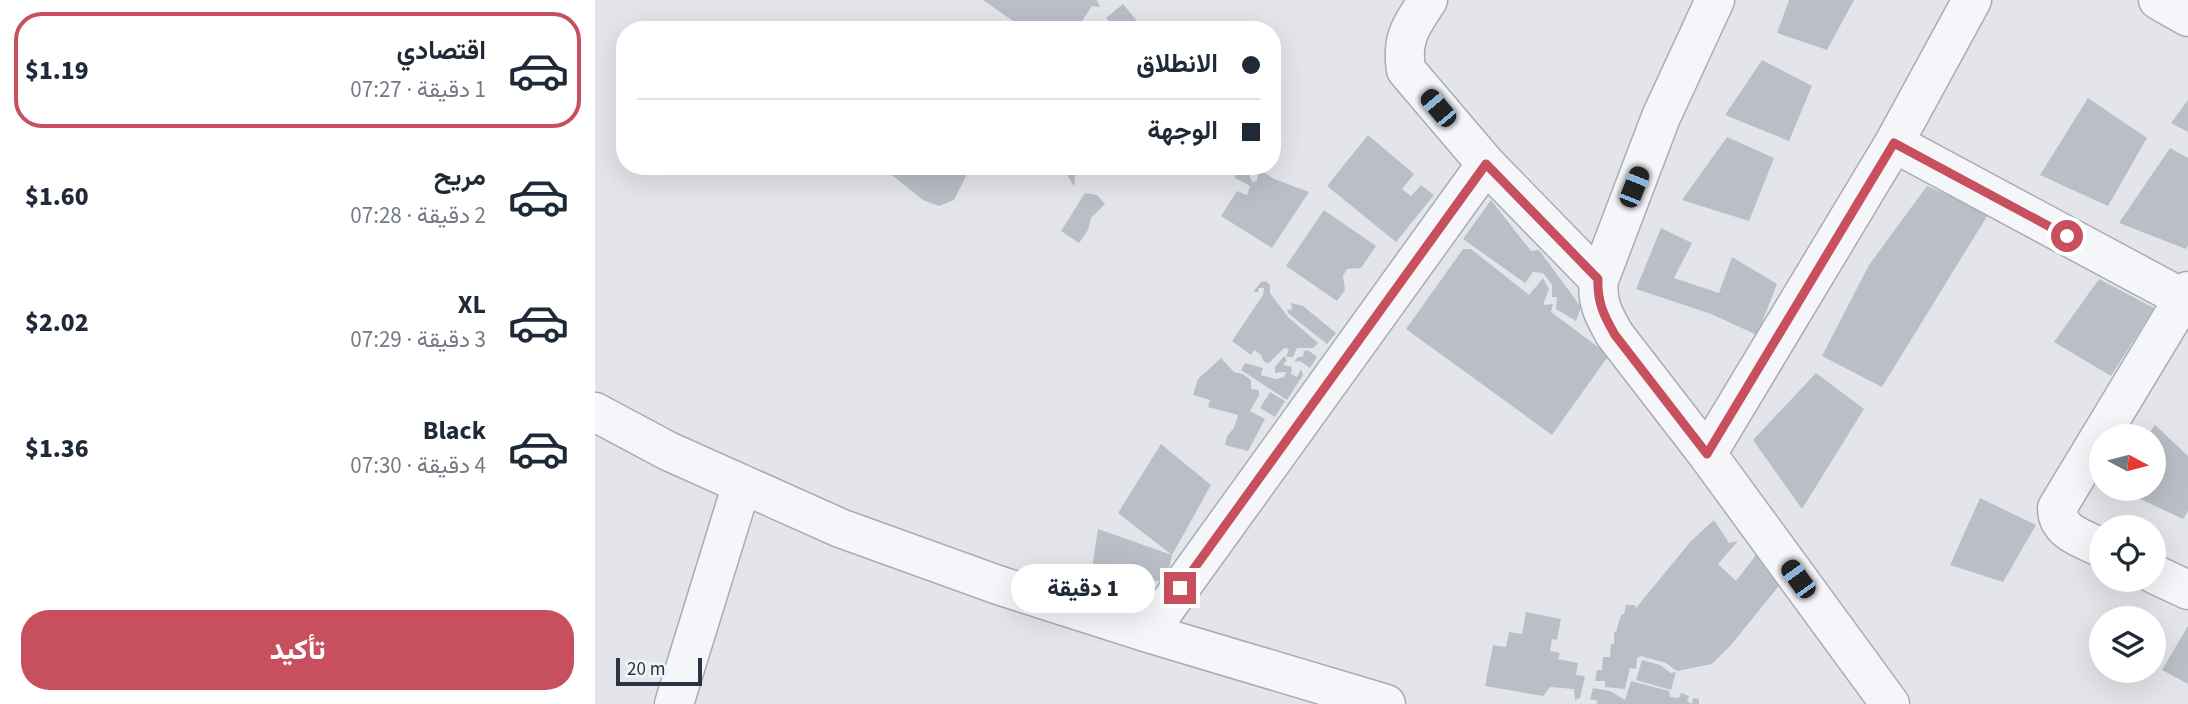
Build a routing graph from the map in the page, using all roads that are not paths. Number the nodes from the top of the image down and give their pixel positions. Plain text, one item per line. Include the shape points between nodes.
1 (1428, 0) edge
2 (1715, 0) edge
3 (1972, 0) edge
4 (2158, 0) edge
5 (2188, 17) edge
6 (1894, 143) junction
7 (1486, 164) junction
8 (1598, 279) junction
9 (2186, 297) edge
10 (595, 412) edge
11 (1707, 454) junction
12 (742, 484) junction
13 (2089, 541) edge
14 (2166, 580) edge
15 (2188, 590) edge
16 (1148, 633) junction
17 (674, 704) edge
18 (1386, 704) edge
19 (1890, 704) edge

1 - 7 street via 1411,26 1403,50 1406,70
2 - 8 street via 1661,117
3 - 6 street
4 - 5 street
6 - 9 street
6 - 11 street
7 - 8 street
7 - 16 street
8 - 11 street via 1602,314 1615,335
9 - 13 street via 2057,508 2062,526
10 - 12 street
11 - 19 street
12 - 16 street via 840,528
12 - 17 street
14 - 15 street
16 - 18 street

